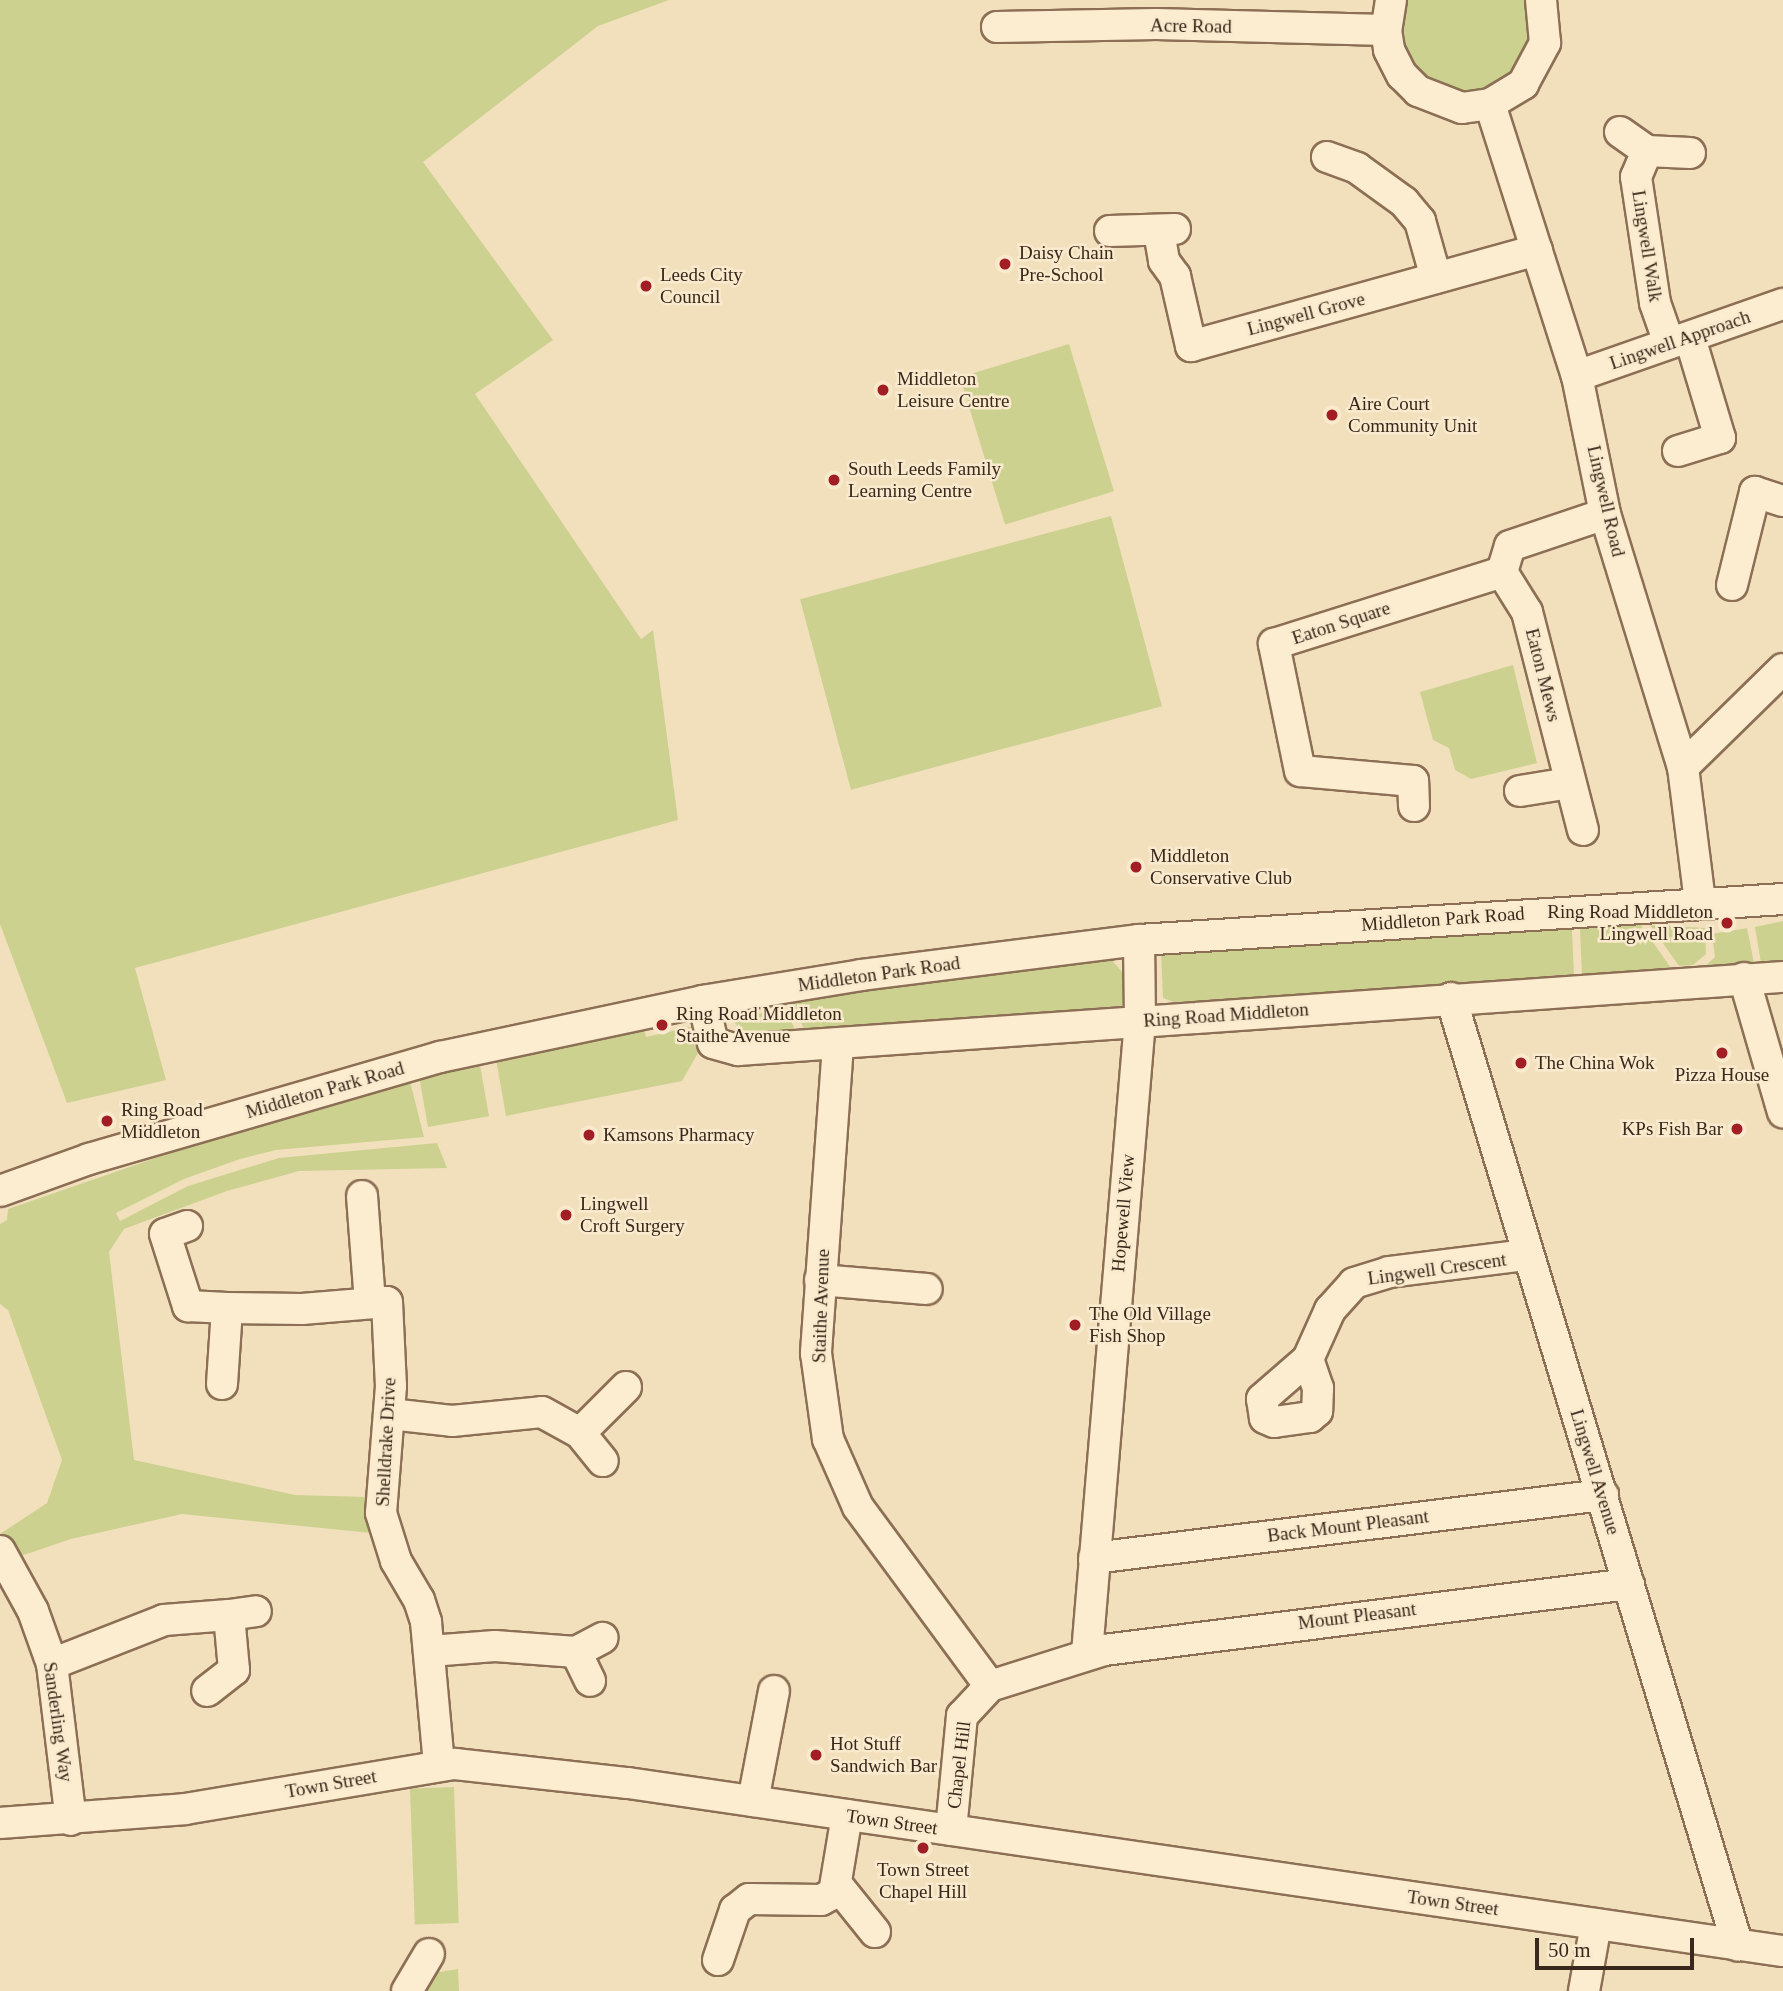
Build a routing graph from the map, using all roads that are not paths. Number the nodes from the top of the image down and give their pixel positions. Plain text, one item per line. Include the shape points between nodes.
1 (1391, 0) edge
2 (1541, 0) edge
3 (1158, 12) edge
4 (997, 27) dead end
5 (1386, 30) junction
6 (1490, 104) junction
7 (1620, 132) dead end
8 (1647, 151) junction
9 (1690, 153) dead end
10 (1327, 157) dead end
11 (1110, 231) dead end
12 (1537, 250) junction
13 (1436, 278) junction
14 (1783, 304) edge
15 (1679, 340) junction
16 (1577, 376) junction
17 (1678, 451) dead end
18 (1783, 501) edge
19 (1605, 514) junction
20 (1502, 572) junction
21 (1732, 585) dead end
22 (1783, 669) edge
23 (1683, 767) junction
24 (1570, 783) junction
25 (1520, 791) dead end
26 (1414, 806) dead end
27 (1583, 830) dead end
28 (1783, 899) edge
29 (1700, 902) junction
30 (1139, 940) junction
31 (1783, 977) edge
32 (1744, 978) junction
33 (1451, 999) junction
34 (703, 1001) junction
35 (1140, 1021) junction
36 (838, 1045) junction
37 (1783, 1112) edge
38 (0, 1191) edge
39 (362, 1196) dead end
40 (187, 1226) dead end
41 (1526, 1255) junction
42 (820, 1279) junction
43 (927, 1289) dead end
44 (369, 1303) junction
45 (227, 1308) junction
46 (1308, 1359) dead end
47 (222, 1384) dead end
48 (626, 1387) dead end
49 (390, 1414) junction
50 (580, 1433) junction
51 (603, 1461) dead end
52 (1603, 1495) junction
53 (0, 1550) edge
54 (1094, 1558) junction
55 (1629, 1584) junction
56 (430, 1651) junction
57 (1087, 1653) junction
58 (52, 1664) junction
59 (590, 1681) dead end
60 (990, 1686) junction
61 (207, 1691) dead end
62 (774, 1691) dead end
63 (439, 1765) junction
64 (753, 1801) junction
65 (847, 1815) junction
66 (71, 1820) junction
67 (0, 1823) edge
68 (951, 1830) junction
69 (838, 1886) junction
70 (1596, 1924) junction
71 (875, 1932) dead end
72 (1738, 1946) junction
73 (1783, 1951) edge
74 (429, 1954) dead end
75 (718, 1960) dead end
76 (407, 1991) edge
77 (1584, 1991) edge

1 - 5 street
2 - 6 street via 1545,43 1539,61 1523,84
3 - 4 street, Acre Road
3 - 5 street, Acre Road
5 - 6 street via 1395,63 1418,92 1462,107
6 - 12 street, Lingwell Road
7 - 8 street
8 - 9 street
8 - 15 street, Lingwell Walk via 1636,177 1655,303
10 - 13 street via 1366,174 1404,202 1420,221
11 - 13 street, Lingwell Grove via 1167,230 1164,261 1175,276 1191,346
12 - 13 street, Lingwell Grove
12 - 16 street, Lingwell Road
14 - 15 street, Lingwell Approach
15 - 16 street, Lingwell Approach
15 - 17 street, Lingwell Walk via 1720,438
16 - 19 street, Lingwell Road
18 - 21 street via 1755,492
19 - 20 street via 1510,546
19 - 23 street, Lingwell Road
20 - 24 street, Eaton Mews via 1527,611
20 - 26 street, Eaton Square via 1274,644 1300,771 1412,781
22 - 23 street
23 - 29 street, Lingwell Road
24 - 25 street
24 - 27 street, Eaton Mews
28 - 29 street, Middleton Park Road
29 - 30 street, Middleton Park Road
30 - 34 street, Middleton Park Road via 861,975
30 - 35 street, Hopewell View
31 - 32 street, Ring Road Middleton
32 - 33 street, Ring Road Middleton
32 - 37 street
33 - 35 street, Ring Road Middleton
33 - 41 street, Lingwell Avenue
34 - 36 street, Ring Road Middleton via 713,1043 738,1050
34 - 38 street, Middleton Park Road via 412,1065 89,1159
35 - 36 street, Ring Road Middleton
35 - 54 street, Hopewell View
36 - 42 street, Staithe Avenue
39 - 44 street
40 - 45 street via 165,1234 188,1306
41 - 46 street, Lingwell Crescent via 1371,1275 1354,1283 1331,1310
41 - 52 street, Lingwell Avenue
42 - 43 street
42 - 60 street, Staithe Avenue via 816,1353 828,1439 858,1507
44 - 45 street via 302,1309
44 - 49 street, Shelldrake Drive via 387,1302
45 - 47 street
48 - 50 street
49 - 50 street via 452,1421 542,1412
49 - 56 street, Shelldrake Drive via 380,1479 381,1513 396,1561 419,1600
50 - 51 street
52 - 54 street, Back Mount Pleasant
52 - 55 street, Lingwell Avenue
53 - 58 street, Sanderling Way via 33,1611
54 - 57 street, Hopewell View
55 - 57 street, Mount Pleasant
55 - 72 street, Lingwell Avenue
56 - 59 street via 589,1645
56 - 63 street, Shelldrake Drive
57 - 60 street, Chapel Hill
58 - 61 street via 164,1620 243,1613 245,1675
58 - 66 street, Sanderling Way
60 - 68 street, Chapel Hill via 962,1716
62 - 64 street
63 - 64 street, Town Street via 505,1768
63 - 66 street, Town Street via 185,1809
64 - 65 street, Town Street
65 - 68 street, Town Street
65 - 69 street
66 - 67 street, Town Street
68 - 70 street, Town Street
69 - 71 street
69 - 75 street via 821,1899 749,1899 735,1910
70 - 72 street, Town Street
70 - 77 street
72 - 73 street, Town Street
74 - 76 street

